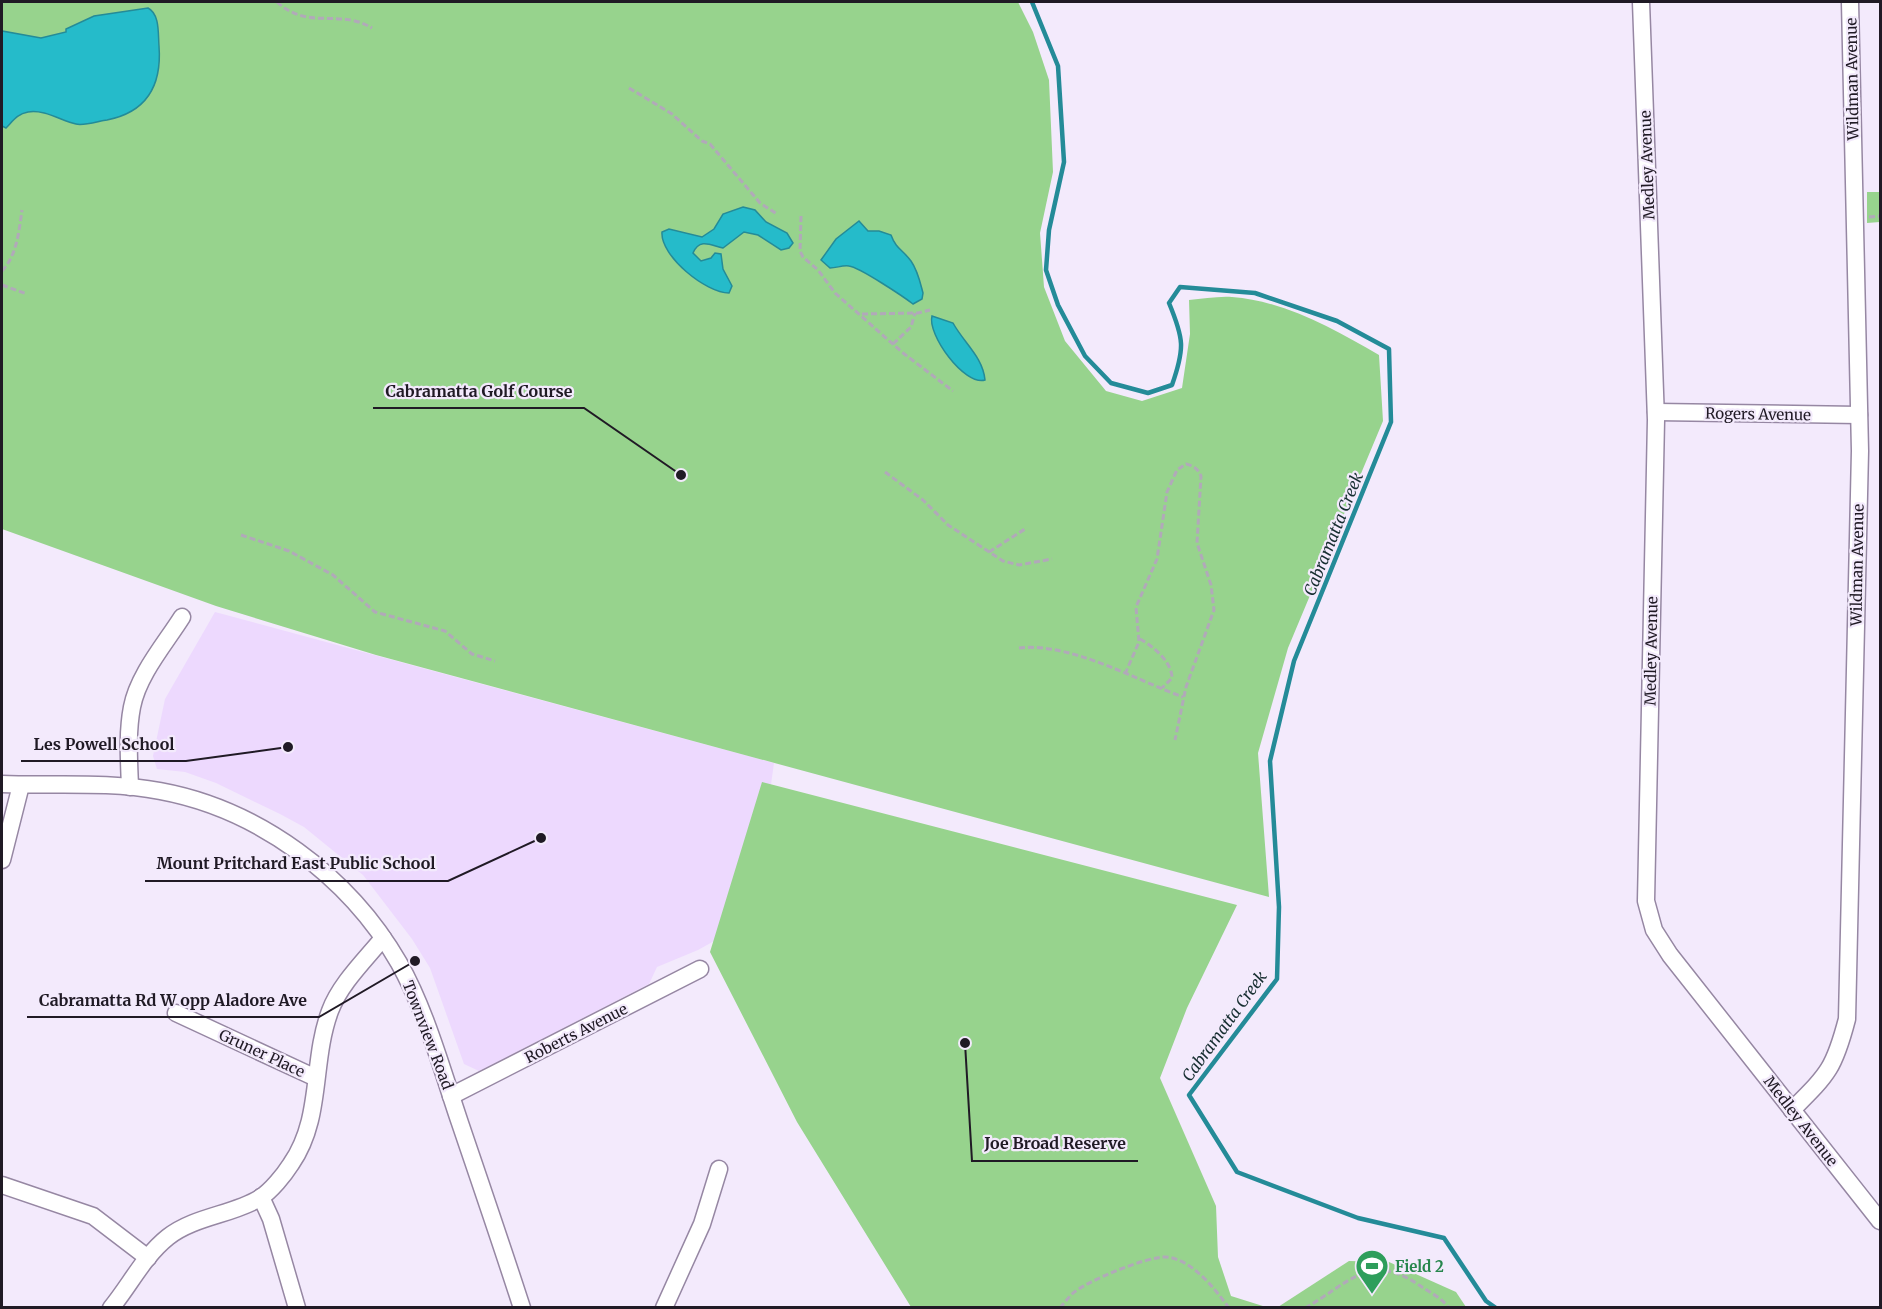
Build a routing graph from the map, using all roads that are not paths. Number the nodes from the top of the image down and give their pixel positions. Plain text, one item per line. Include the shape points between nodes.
1 (1641, 2) edge
2 (1851, 2) edge
3 (1656, 412) junction
4 (1859, 415) junction
5 (182, 617) dead end
6 (2, 784) edge
7 (21, 785) junction
8 (130, 787) junction
9 (2, 860) edge
10 (383, 938) junction
11 (700, 969) dead end
12 (176, 1012) dead end
13 (316, 1078) junction
14 (451, 1096) junction
15 (1792, 1110) junction
16 (719, 1169) dead end
17 (2, 1185) edge
18 (261, 1197) junction
19 (1881, 1221) edge
20 (148, 1258) junction
21 (111, 1308) edge
22 (297, 1308) edge
23 (522, 1308) edge
24 (664, 1308) edge

1 - 3 street, Medley Avenue
2 - 4 street, Wildman Avenue
3 - 4 street, Rogers Avenue
3 - 15 street, Medley Avenue via 1646,901 1654,930 1670,955
4 - 15 street, Wildman Avenue via 1847,1019 1827,1075
5 - 8 street via 137,688 129,746
6 - 7 street, Townview Road
7 - 8 street, Townview Road
7 - 9 street
8 - 10 street, Townview Road via 159,790 216,806 272,834 345,892
10 - 13 street via 330,1009
10 - 14 street, Townview Road via 412,989
11 - 14 street, Roberts Avenue
12 - 13 street, Gruner Place
13 - 18 street via 315,1105 304,1141 290,1166
14 - 23 street, Townview Road
15 - 19 street, Medley Avenue
16 - 24 street via 702,1224
17 - 20 street via 93,1216
18 - 20 street via 188,1225
18 - 22 street
20 - 21 street

